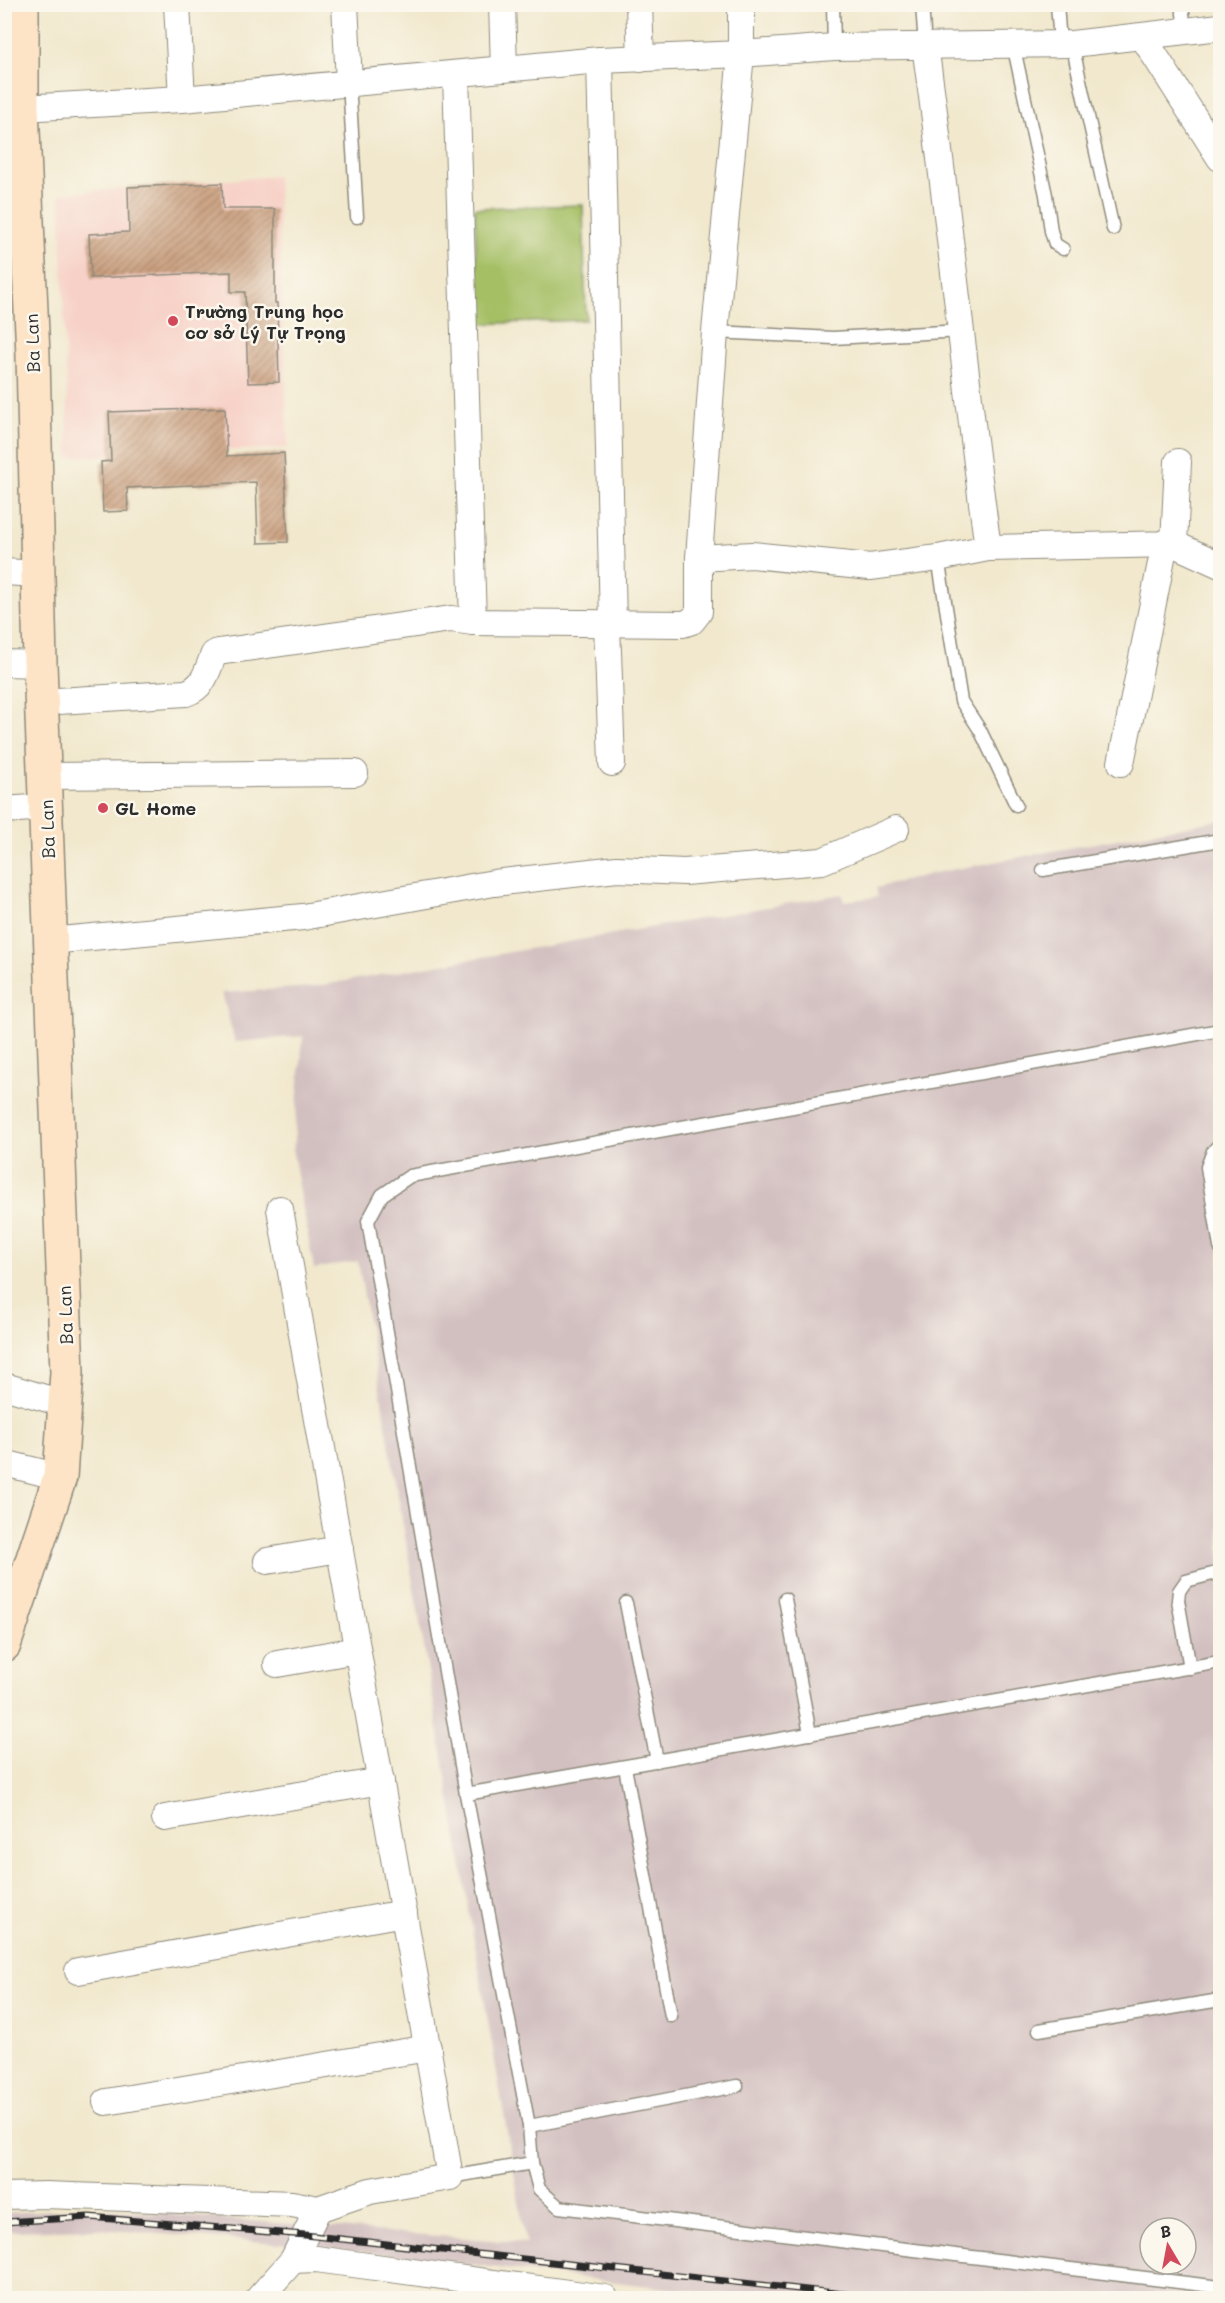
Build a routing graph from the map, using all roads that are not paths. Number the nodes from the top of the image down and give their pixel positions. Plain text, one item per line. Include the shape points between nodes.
1 (22, 4) edge
2 (177, 4) edge
3 (345, 4) edge
4 (502, 4) edge
5 (639, 4) edge
6 (741, 4) edge
7 (833, 4) edge
8 (922, 4) edge
9 (1057, 4) edge
10 (1182, 4) edge
11 (1221, 27) edge
12 (1185, 32) junction
13 (1143, 37) junction
14 (1013, 44) junction
15 (1066, 44) junction
16 (925, 46) junction
17 (834, 47) junction
18 (741, 54) junction
19 (641, 58) junction
20 (600, 60) junction
21 (504, 69) junction
22 (456, 75) junction
23 (349, 82) junction
24 (182, 99) junction
25 (22, 108) junction
26 (1221, 158) edge
27 (357, 217) dead end
28 (1113, 229) dead end
29 (1062, 249) dead end
30 (16, 252) edge
31 (962, 331) junction
32 (715, 333) junction
33 (1178, 462) dead end
34 (1170, 543) junction
35 (987, 548) junction
36 (699, 558) junction
37 (938, 558) junction
38 (1221, 565) edge
39 (4, 572) edge
40 (38, 574) junction
41 (473, 622) junction
42 (610, 624) junction
43 (4, 663) edge
44 (40, 664) junction
45 (42, 702) junction
46 (612, 762) dead end
47 (1121, 763) dead end
48 (355, 773) dead end
49 (46, 792) junction
50 (1016, 805) dead end
51 (4, 810) edge
52 (896, 829) dead end
53 (1221, 840) edge
54 (1043, 870) dead end
55 (50, 940) junction
56 (1221, 1030) edge
57 (1221, 1144) edge
58 (280, 1209) dead end
59 (1221, 1247) edge
60 (4, 1386) edge
61 (65, 1404) junction
62 (4, 1463) edge
63 (60, 1477) junction
64 (340, 1549) junction
65 (267, 1561) dead end
66 (1221, 1572) edge
67 (785, 1599) dead end
68 (626, 1603) dead end
69 (4, 1645) edge
70 (357, 1650) junction
71 (1221, 1662) edge
72 (278, 1664) dead end
73 (1190, 1668) junction
74 (810, 1734) junction
75 (657, 1761) junction
76 (625, 1767) junction
77 (381, 1781) junction
78 (466, 1794) junction
79 (165, 1818) dead end
80 (404, 1913) junction
81 (78, 1971) dead end
82 (1221, 2000) edge
83 (672, 2016) dead end
84 (1039, 2030) dead end
85 (428, 2048) junction
86 (737, 2086) dead end
87 (106, 2102) dead end
88 (529, 2126) junction
89 (532, 2163) junction
90 (450, 2177) junction
91 (4, 2196) edge
92 (318, 2209) junction
93 (293, 2260) junction
94 (1221, 2287) edge
95 (259, 2298) edge
96 (605, 2298) edge

1 - 25 street, Ba Lan
2 - 24 street
3 - 23 street
4 - 21 street
5 - 19 street
6 - 18 street
7 - 17 lane
8 - 16 lane
9 - 15 lane
10 - 12 lane
11 - 12 street
12 - 13 street
13 - 15 street
13 - 26 street
14 - 15 street
14 - 16 street
14 - 29 lane via 1055,244
15 - 28 lane
16 - 17 street
16 - 31 street
17 - 18 street
18 - 19 street
18 - 32 street
19 - 20 street
20 - 21 street
20 - 42 street
21 - 22 street
22 - 23 street
22 - 41 street
23 - 24 street
23 - 27 lane
24 - 25 street
25 - 30 street, Ba Lan
30 - 40 street, Ba Lan
31 - 32 lane via 833,338
31 - 35 street
32 - 36 street
33 - 34 street
34 - 35 street
34 - 38 street
34 - 47 street
35 - 37 street
36 - 37 street via 752,555 870,567
36 - 42 street via 699,612 692,621
37 - 50 lane via 961,701 980,730
39 - 40 street
40 - 44 street, Ba Lan
41 - 42 street
41 - 45 street via 451,619 218,652 203,683 190,692
42 - 46 street
43 - 44 street
44 - 45 street, Ba Lan
45 - 49 street, Ba Lan
48 - 49 street
49 - 51 street
49 - 55 street, Ba Lan
52 - 55 street via 822,861 684,872 617,869 494,883 303,917
53 - 54 lane
55 - 61 street, Ba Lan via 67,1372
56 - 78 lane via 411,1176 381,1195 368,1221
57 - 59 lane via 1213,1151 1207,1167
58 - 64 street
60 - 61 street
61 - 63 street, Ba Lan
62 - 63 street
63 - 69 street, Ba Lan
64 - 65 street
64 - 70 street
66 - 73 lane via 1186,1581 1179,1591
67 - 74 lane
68 - 75 lane
70 - 72 street
70 - 77 street
71 - 73 lane
73 - 74 lane
74 - 75 lane
75 - 76 lane
76 - 78 lane
76 - 83 lane
77 - 79 street
77 - 80 street
78 - 88 lane
80 - 81 street
80 - 85 street
82 - 84 lane
85 - 87 street
85 - 90 street
86 - 88 lane
88 - 89 lane
89 - 90 lane
89 - 94 lane via 539,2189 559,2207
90 - 92 street via 370,2191
91 - 92 street via 280,2204
92 - 93 street
93 - 95 street
93 - 96 street via 316,2259

